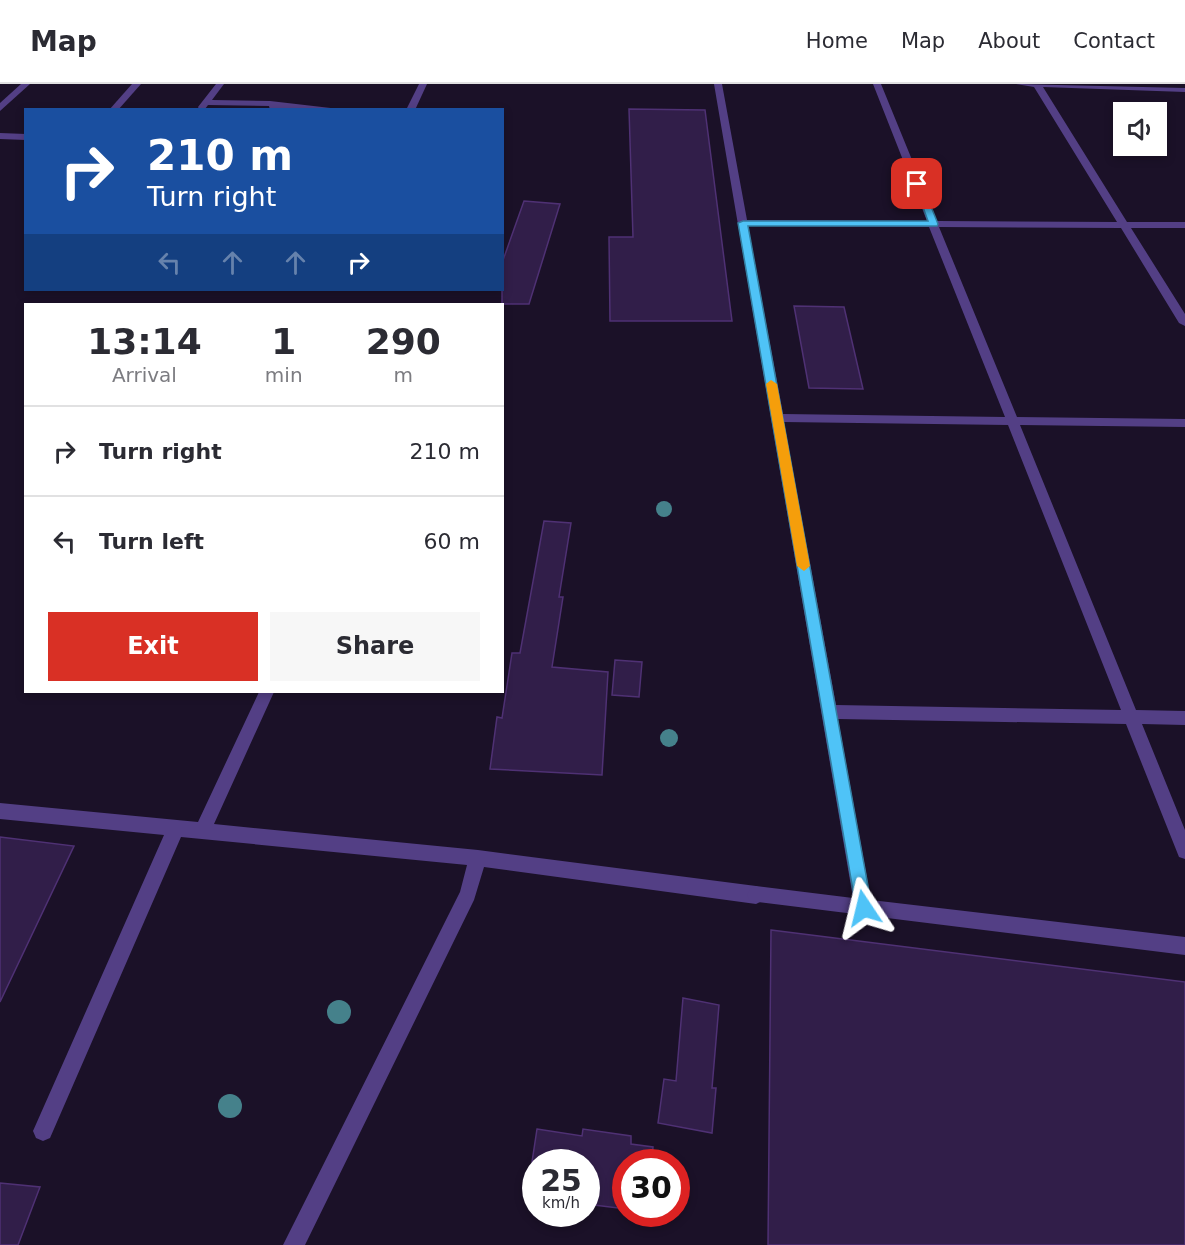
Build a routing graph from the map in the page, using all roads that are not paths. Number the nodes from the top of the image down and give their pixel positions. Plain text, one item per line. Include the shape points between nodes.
1 (26, 84) edge
2 (136, 84) edge
3 (220, 84) edge
4 (423, 84) edge
5 (718, 84) edge
6 (877, 84) edge
7 (1020, 84) edge
8 (1037, 84) edge
9 (1185, 90) edge
10 (203, 106) edge
11 (0, 108) edge
12 (114, 108) edge
13 (274, 108) edge
14 (411, 108) edge
15 (0, 136) edge
16 (24, 137) edge
17 (743, 223) junction
18 (933, 224) junction
19 (1124, 225) junction
20 (1185, 225) edge
21 (1185, 323) edge
22 (777, 418) junction
23 (1012, 421) junction
24 (1185, 423) edge
25 (266, 693) edge
26 (830, 712) junction
27 (1131, 717) junction
28 (1185, 718) edge
29 (0, 811) edge
30 (176, 828) junction
31 (203, 830) junction
32 (1185, 851) edge
33 (478, 858) junction
34 (864, 908) junction
35 (1185, 946) edge
36 (43, 1131) dead end
37 (294, 1245) edge

1 - 11 street
2 - 12 street
3 - 10 street
4 - 14 street
5 - 17 street
6 - 18 street
7 - 8 street
8 - 9 street
8 - 19 street
10 - 13 street
15 - 16 street
17 - 18 street
17 - 22 street
18 - 19 street
18 - 23 street
19 - 20 street
19 - 21 street
22 - 23 street
22 - 26 street
23 - 24 street
23 - 27 street
25 - 31 street
26 - 27 street
26 - 34 street
27 - 28 street
27 - 32 street
29 - 30 street
30 - 31 street
30 - 36 street
31 - 33 street
33 - 34 street
33 - 37 street via 468,894
34 - 35 street

